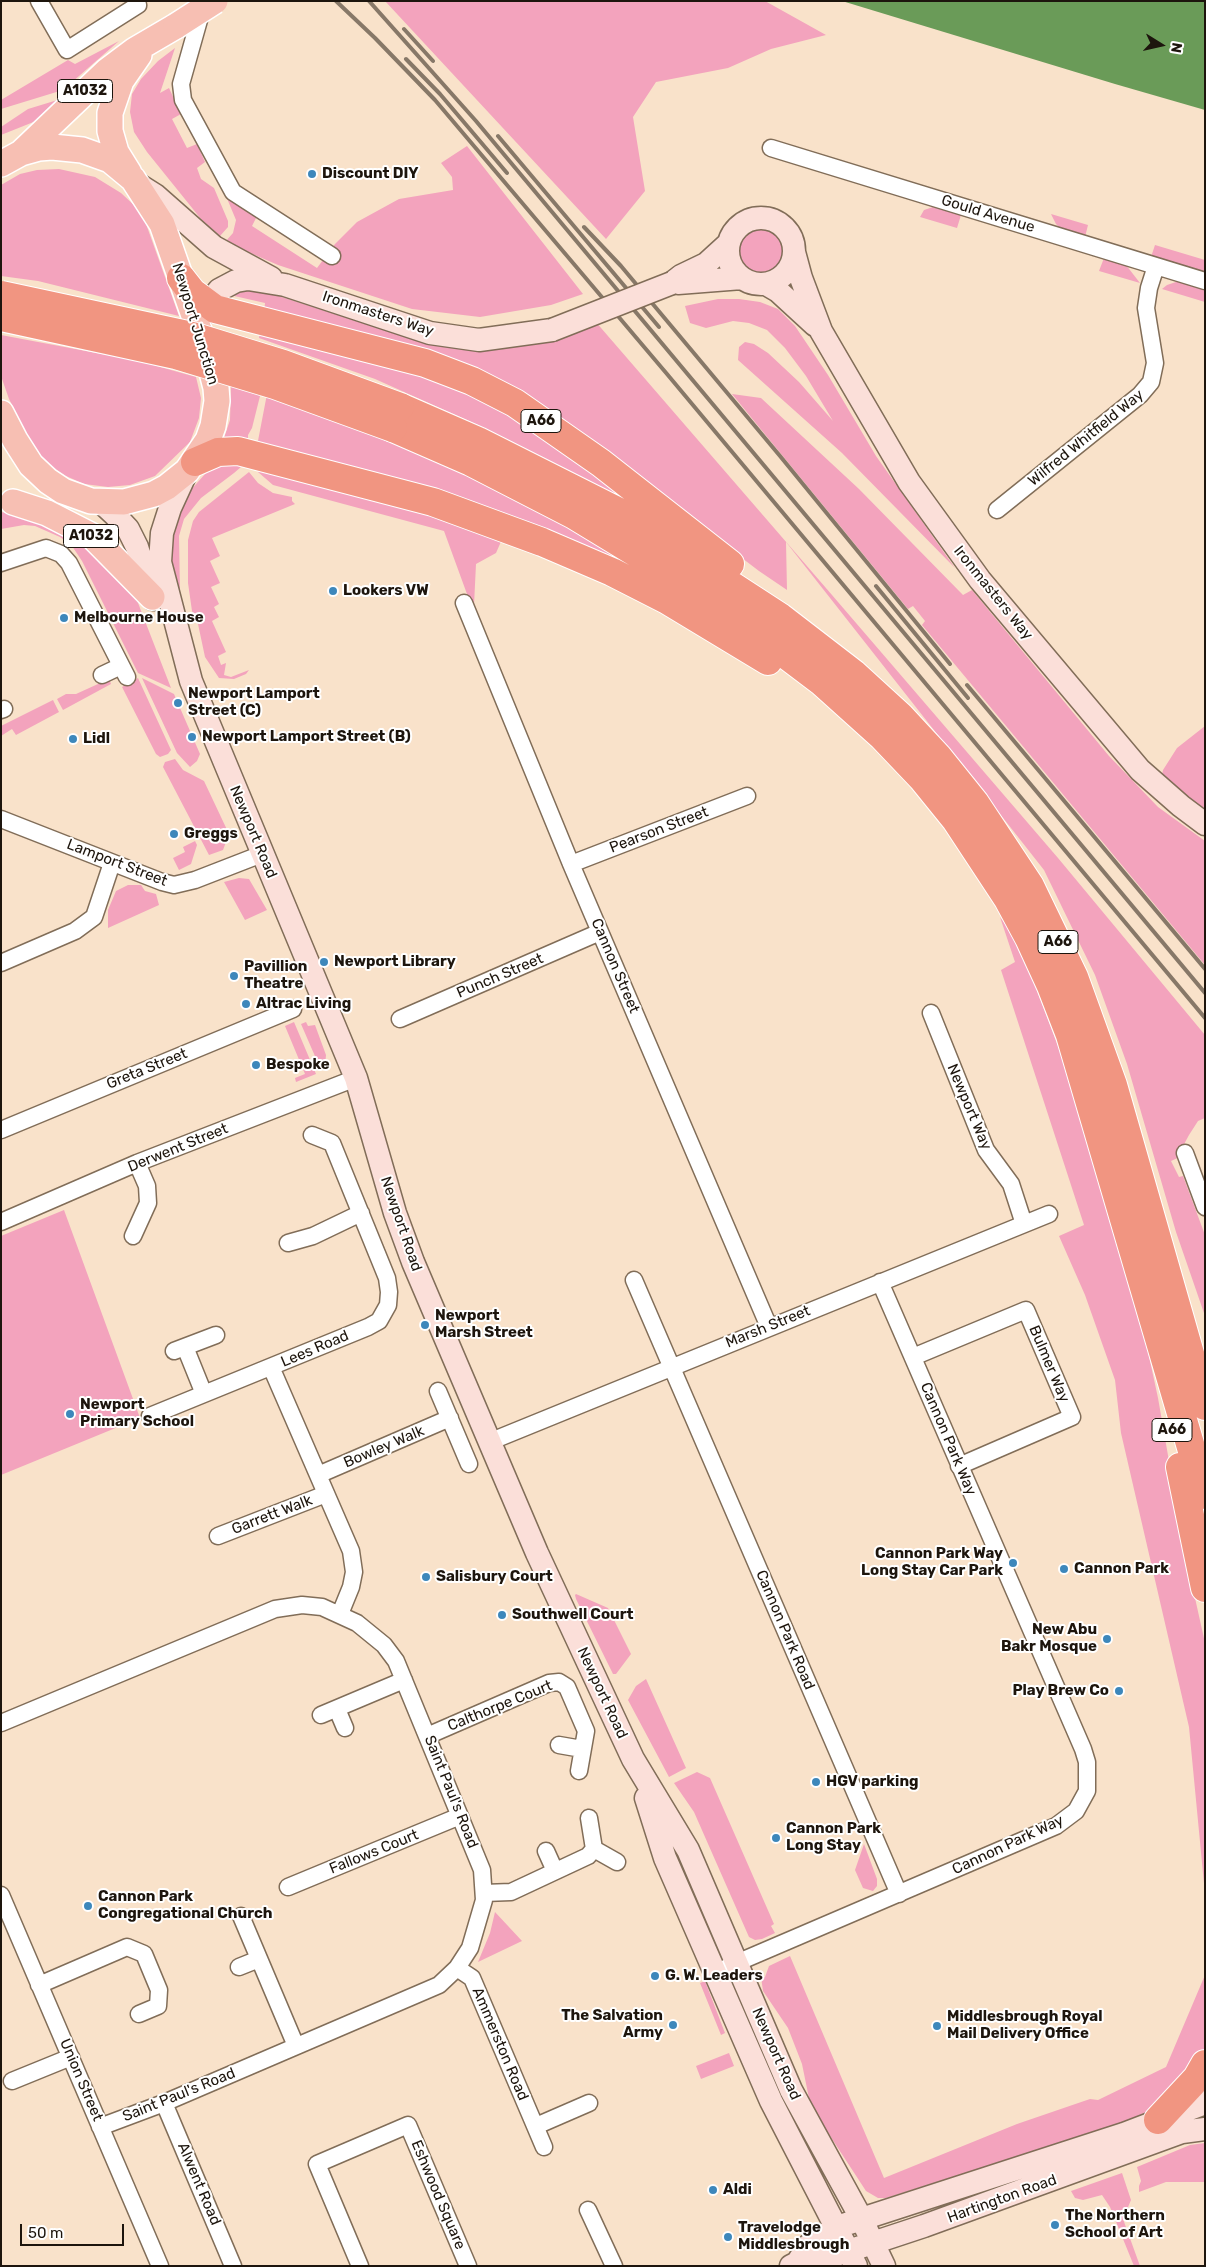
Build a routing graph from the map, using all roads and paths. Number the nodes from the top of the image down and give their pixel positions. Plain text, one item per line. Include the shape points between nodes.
1 (39, 1) edge
2 (205, 1) edge
3 (215, 1) edge
4 (138, 3) edge
5 (166, 32) junction
6 (771, 148) dead end
7 (9, 157) edge
8 (135, 181) junction
9 (729, 243) junction
10 (794, 252) junction
11 (332, 256) dead end
12 (1156, 266) junction
13 (181, 278) joint
14 (742, 278) junction
15 (1205, 281) edge
16 (672, 283) junction
17 (766, 284) junction
18 (285, 285) junction
19 (1, 295) edge
20 (202, 314) junction
21 (1, 317) edge
22 (821, 331) junction
23 (2, 415) edge
24 (397, 418) junction
25 (191, 466) junction
26 (7, 501) edge
27 (96, 501) junction
28 (997, 510) dead end
29 (1, 563) edge
30 (152, 597) junction
31 (464, 603) dead end
32 (854, 674) junction
33 (102, 675) dead end
34 (191, 681) junction
35 (922, 778) junction
36 (747, 796) dead end
37 (1, 819) edge
38 (1205, 824) edge
39 (262, 854) junction
40 (112, 863) junction
41 (571, 864) junction
42 (600, 932) junction
43 (1, 963) edge
44 (293, 1009) dead end
45 (931, 1013) dead end
46 (400, 1019) dead end
47 (356, 1078) junction
48 (1, 1130) edge
49 (312, 1135) dead end
50 (1185, 1154) dead end
51 (137, 1163) junction
52 (1205, 1207) edge
53 (361, 1213) junction
54 (1048, 1214) dead end
55 (1, 1222) edge
56 (1024, 1224) junction
57 (134, 1236) dead end
58 (288, 1243) dead end
59 (1152, 1268) junction
60 (634, 1280) dead end
61 (880, 1282) junction
62 (769, 1327) junction
63 (216, 1335) dead end
64 (913, 1357) junction
65 (271, 1367) junction
66 (671, 1367) junction
67 (1205, 1370) edge
68 (438, 1391) dead end
69 (204, 1394) junction
70 (1205, 1406) edge
71 (150, 1416) dead end
72 (450, 1418) junction
73 (489, 1442) junction
74 (469, 1464) dead end
75 (959, 1466) junction
76 (318, 1475) junction
77 (326, 1494) junction
78 (1205, 1495) edge
79 (218, 1536) dead end
80 (1205, 1588) edge
81 (340, 1614) junction
82 (404, 1680) junction
83 (337, 1708) junction
84 (321, 1715) dead end
85 (1, 1723) edge
86 (345, 1728) dead end
87 (428, 1736) junction
88 (559, 1745) dead end
89 (582, 1749) junction
90 (633, 1759) junction
91 (579, 1771) dead end
92 (460, 1816) junction
93 (588, 1818) dead end
94 (594, 1849) junction
95 (546, 1851) dead end
96 (616, 1862) dead end
97 (555, 1871) junction
98 (288, 1887) dead end
99 (484, 1893) junction
100 (899, 1894) junction
101 (1, 1895) edge
102 (241, 1916) dead end
103 (259, 1959) junction
104 (736, 1963) junction
105 (239, 1967) dead end
106 (457, 1968) junction
107 (715, 1972) junction
108 (39, 1985) junction
109 (140, 2014) dead end
110 (296, 2046) junction
111 (71, 2057) junction
112 (1205, 2064) edge
113 (12, 2081) dead end
114 (164, 2103) junction
115 (589, 2103) dead end
116 (1205, 2103) edge
117 (1158, 2120) junction
118 (536, 2126) junction
119 (100, 2127) junction
120 (1205, 2129) edge
121 (544, 2147) dead end
122 (588, 2210) dead end
123 (861, 2218) junction
124 (924, 2226) junction
125 (837, 2227) junction
126 (873, 2243) junction
127 (852, 2258) edge
128 (794, 2264) edge
129 (160, 2266) edge
130 (233, 2266) edge
131 (360, 2266) edge
132 (467, 2266) edge
133 (614, 2266) edge
134 (884, 2266) edge
135 (891, 2266) edge

1 - 4 street via 67,50
2 - 11 street via 181,84 183,100 233,192
3 - 5 main road, A1032, bridge
5 - 7 main road, A1032 via 107,71
5 - 8 main road, A1032 via 140,53 121,82 110,113 110,131 116,152
6 - 12 street, Gould Avenue
7 - 8 main road, Newport Junction via 52,147 82,150 110,160
8 - 13 main road, Newport Junction via 162,224
8 - 18 main road via 156,195 214,247
9 - 10 main road, Ironmasters Way via 741,224 764,218 776,221 786,229 793,240
9 - 14 main road via 730,264
9 - 16 main road, Ironmasters Way via 706,264
10 - 17 main road via 792,264 785,275
10 - 22 main road, Ironmasters Way
12 - 15 street, Gould Avenue
12 - 28 street, Wilfred Whitfield Way via 1146,297 1155,363 1151,382 1140,395
13 - 20 highway, A66
14 - 16 main road, Ironmasters Way
14 - 17 main road, Ironmasters Way via 751,283
16 - 18 main road, Ironmasters Way, bridge via 552,330 479,340 430,332
17 - 22 main road, Ironmasters Way
18 - 20 main road via 260,280 236,281 219,290
19 - 24 highway, A66, bridge via 192,336 284,364
20 - 25 main road, Newport Junction via 217,401 208,440
20 - 32 highway, A66 via 224,312 425,363 472,381 515,403 601,463 824,637
21 - 24 highway, A66, bridge via 176,356
22 - 38 main road, Ironmasters Way via 909,482 980,580 1140,770
23 - 27 main road, Newport Junction via 31,465 48,481 63,491
24 - 32 highway, A66 via 487,445 617,511 780,617
24 - 35 highway, A66 via 471,462 574,515 694,588 822,682 882,736
25 - 27 main road, Newport Junction via 154,494 124,502
25 - 34 main road, Newport Road via 170,508 162,533 160,562
25 - 35 highway via 227,450 249,453 433,502 612,572 741,643 863,729
26 - 27 main road, A1032
26 - 30 main road, A1032 via 47,513 92,536
27 - 30 main road, Newport Road via 115,514 128,529
29 - 33 street via 46,548 61,554 69,563 124,672
30 - 34 main road, Newport Road via 174,654
31 - 41 street, Cannon Street
32 - 59 highway, A66 via 900,716 975,803 1016,864 1051,926 1094,1028
34 - 39 main road, Newport Road
35 - 59 highway, A66 via 982,856 1051,986
36 - 41 street, Pearson Street
37 - 40 street, Lamport Street
39 - 40 street, Lamport Street via 174,885
39 - 47 main road, Newport Road
40 - 43 street via 94,916 75,931
41 - 42 street, Cannon Street
42 - 46 street, Punch Street
42 - 62 street, Cannon Street
44 - 48 street, Greta Street
45 - 56 street, Newport Way via 986,1150 1011,1184
47 - 51 street, Derwent Street
47 - 73 main road, Newport Road via 398,1221
49 - 53 street, Lees Road via 332,1143
50 - 52 street
51 - 55 street, Derwent Street
51 - 57 street via 147,1186 148,1202
53 - 58 street via 313,1236
53 - 65 street, Lees Road via 387,1278 388,1305 379,1321
54 - 56 street, Marsh Street
56 - 61 street, Marsh Street
59 - 67 highway
59 - 70 highway, A66
59 - 78 highway, A66
59 - 80 highway, A66
60 - 66 street, Cannon Park Road
61 - 62 street, Marsh Street
61 - 64 street, Cannon Park Way
62 - 66 street, Marsh Street
63 - 69 street via 179,1349
64 - 75 street, Cannon Park Way
64 - 75 street, Bulmer Way via 1026,1310 1072,1417
65 - 69 street
65 - 76 street, Lees Road
66 - 73 street, Marsh Street
66 - 100 street, Cannon Park Road
68 - 72 street
69 - 71 street
72 - 74 street
72 - 76 street, Bowley Walk
73 - 90 main road, Newport Road
75 - 100 street, Cannon Park Way via 1083,1749 1087,1762 1087,1791 1076,1811 1056,1826
76 - 77 street, Lees Road
77 - 79 street, Garrett Walk
77 - 81 street, Lees Road via 351,1551 354,1572
81 - 82 street, Saint Paul's Road via 357,1622 384,1645
81 - 85 street, Saint Paul's Road via 309,1606 275,1609
82 - 83 street
82 - 87 street, Saint Paul's Road
83 - 84 street
83 - 86 street
87 - 89 street, Calthorpe Court via 549,1683 559,1682 567,1687 586,1731
87 - 92 street, Saint Paul's Road
88 - 89 street
89 - 91 street, Calthorpe Court
90 - 104 main road, Newport Road via 688,1850
90 - 107 main road, Newport Road via 665,1858
92 - 98 street, Fallows Court
92 - 99 street, Saint Paul's Road via 482,1870
93 - 94 street
94 - 96 street
94 - 97 street via 588,1856
95 - 97 street
97 - 99 street via 511,1892
99 - 106 street, Saint Paul's Road via 470,1948
100 - 104 street, Cannon Park Way
101 - 108 street, Union Street
102 - 103 street
103 - 105 street
103 - 110 street
104 - 107 street, Cannon Park Way
104 - 123 main road, Newport Road via 791,2090
106 - 110 street, Saint Paul's Road via 439,1985
106 - 118 street, Ammerston Road via 472,1978
107 - 125 main road, Newport Road via 771,2101
108 - 109 street via 127,1947 144,1954 159,1990 158,2006
108 - 111 street, Union Street
110 - 114 street, Saint Paul's Road
111 - 113 street
111 - 119 street, Union Street
112 - 117 highway via 1197,2078
114 - 119 street, Saint Paul's Road
114 - 130 street, Alwent Road
115 - 118 street
116 - 117 main road, Hartington Road
117 - 123 main road, Hartington Road via 1124,2134
118 - 121 street, Ammerston Road
119 - 129 street, Union Street
120 - 124 main road, Hartington Road via 1182,2132
122 - 133 street
123 - 125 main road, Hartington Road
123 - 126 main road, Newport Road
124 - 126 main road, Hartington Road
124 - 135 main road via 906,2238 896,2251
125 - 127 main road, Newport Road
125 - 128 main road, Hartington Road via 809,2245
126 - 127 main road, Hartington Road
126 - 134 main road, Newport Road
127 - 128 main road, Hartington Road
131 - 132 street, Eshwood Square via 317,2164 408,2125

